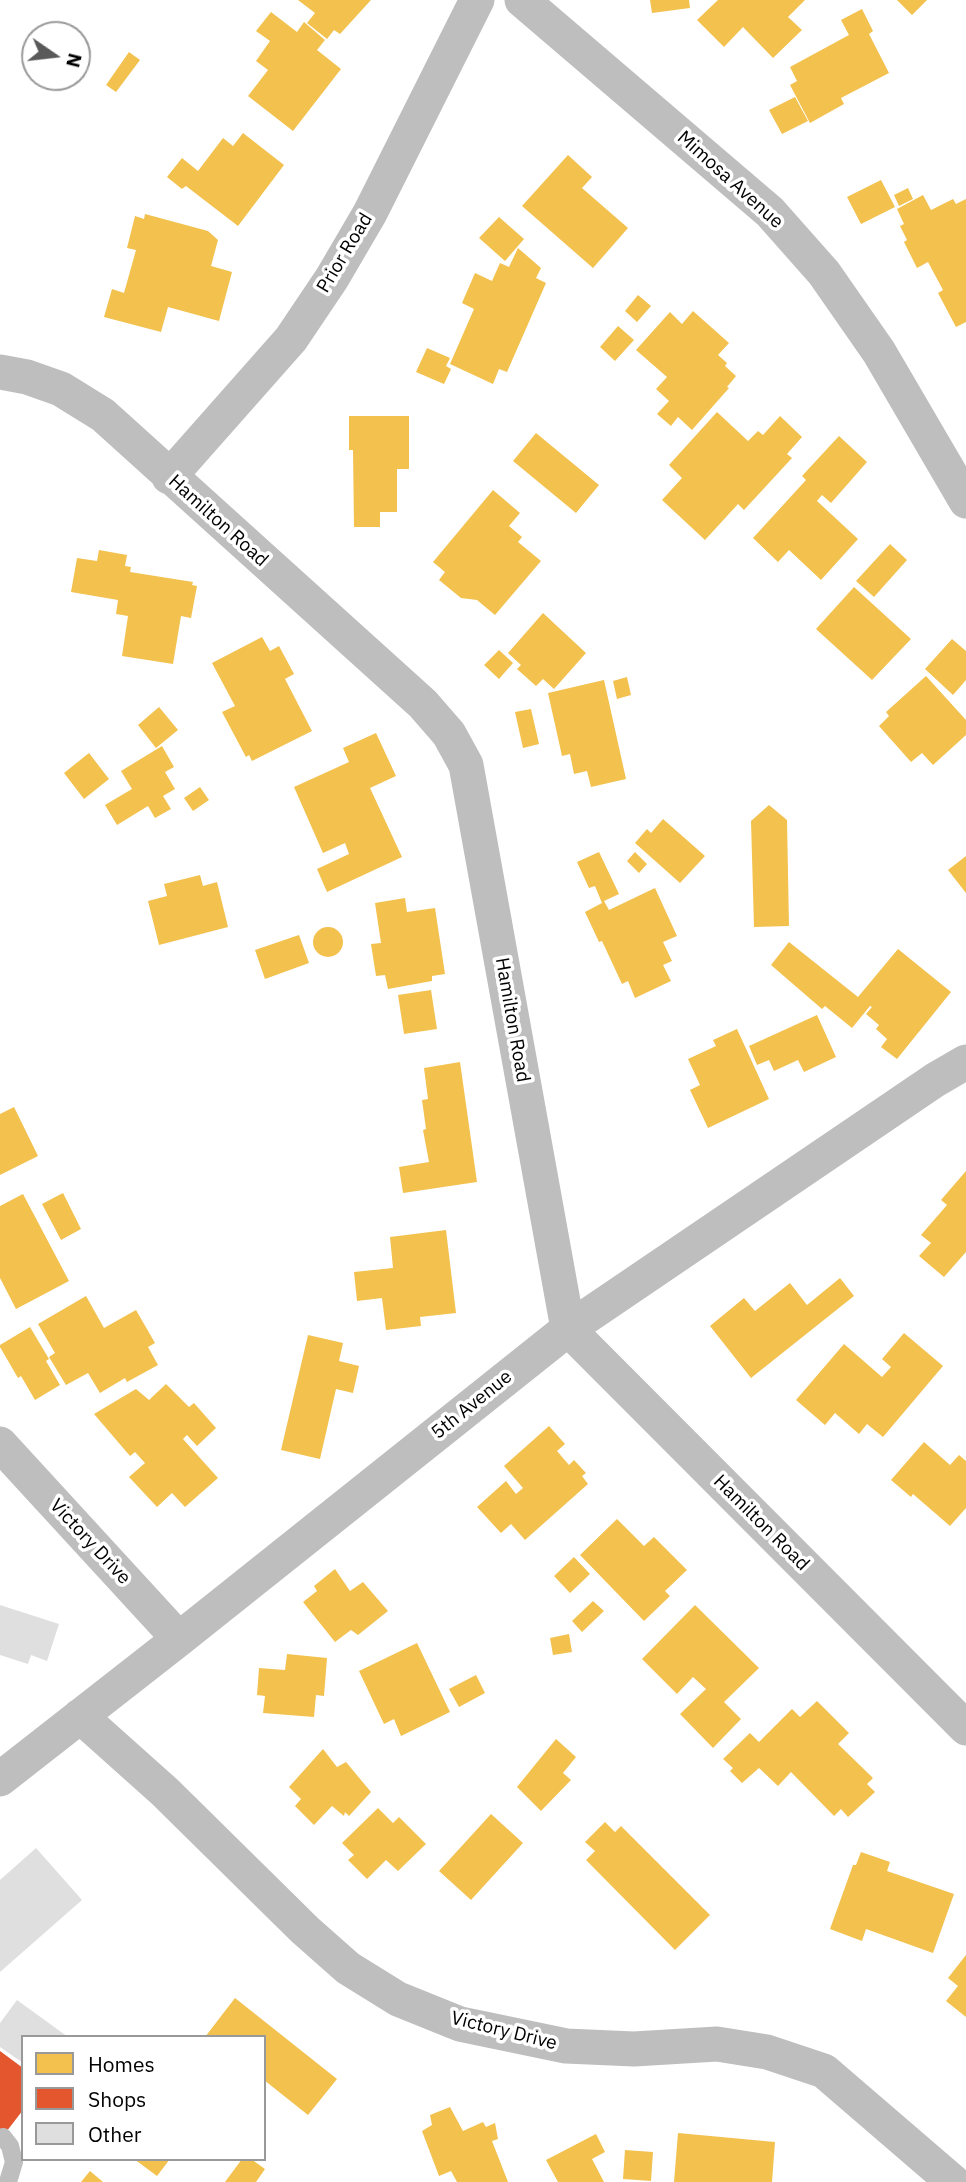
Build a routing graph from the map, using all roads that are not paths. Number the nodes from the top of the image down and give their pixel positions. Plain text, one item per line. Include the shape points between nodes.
1 (477, 0) edge
2 (522, 0) edge
3 (0, 372) edge
4 (169, 477) junction
5 (966, 501) edge
6 (966, 1062) edge
7 (568, 1329) junction
8 (0, 1444) edge
9 (179, 1639) junction
10 (80, 1716) junction
11 (966, 1728) edge
12 (0, 1779) edge
13 (3, 2137) dead end
14 (8, 2182) edge
15 (953, 2182) edge

1 - 4 street, Prior Road via 370,213 332,278 292,339
2 - 5 street, Mimosa Avenue via 770,212 824,273 879,352
3 - 4 street, Hamilton Road via 61,388 103,415
4 - 7 street, Hamilton Road via 423,704 449,734 466,765
6 - 7 street, 5th Avenue
7 - 9 street, 5th Avenue
7 - 11 street, Hamilton Road
8 - 9 street, Victory Drive
9 - 10 street, 5th Avenue
10 - 12 street, 5th Avenue
10 - 15 street, Victory Drive via 322,1945 348,1968 398,1998 460,2024 566,2046 634,2049 717,2044 768,2052 824,2071
13 - 14 lane via 14,2162

